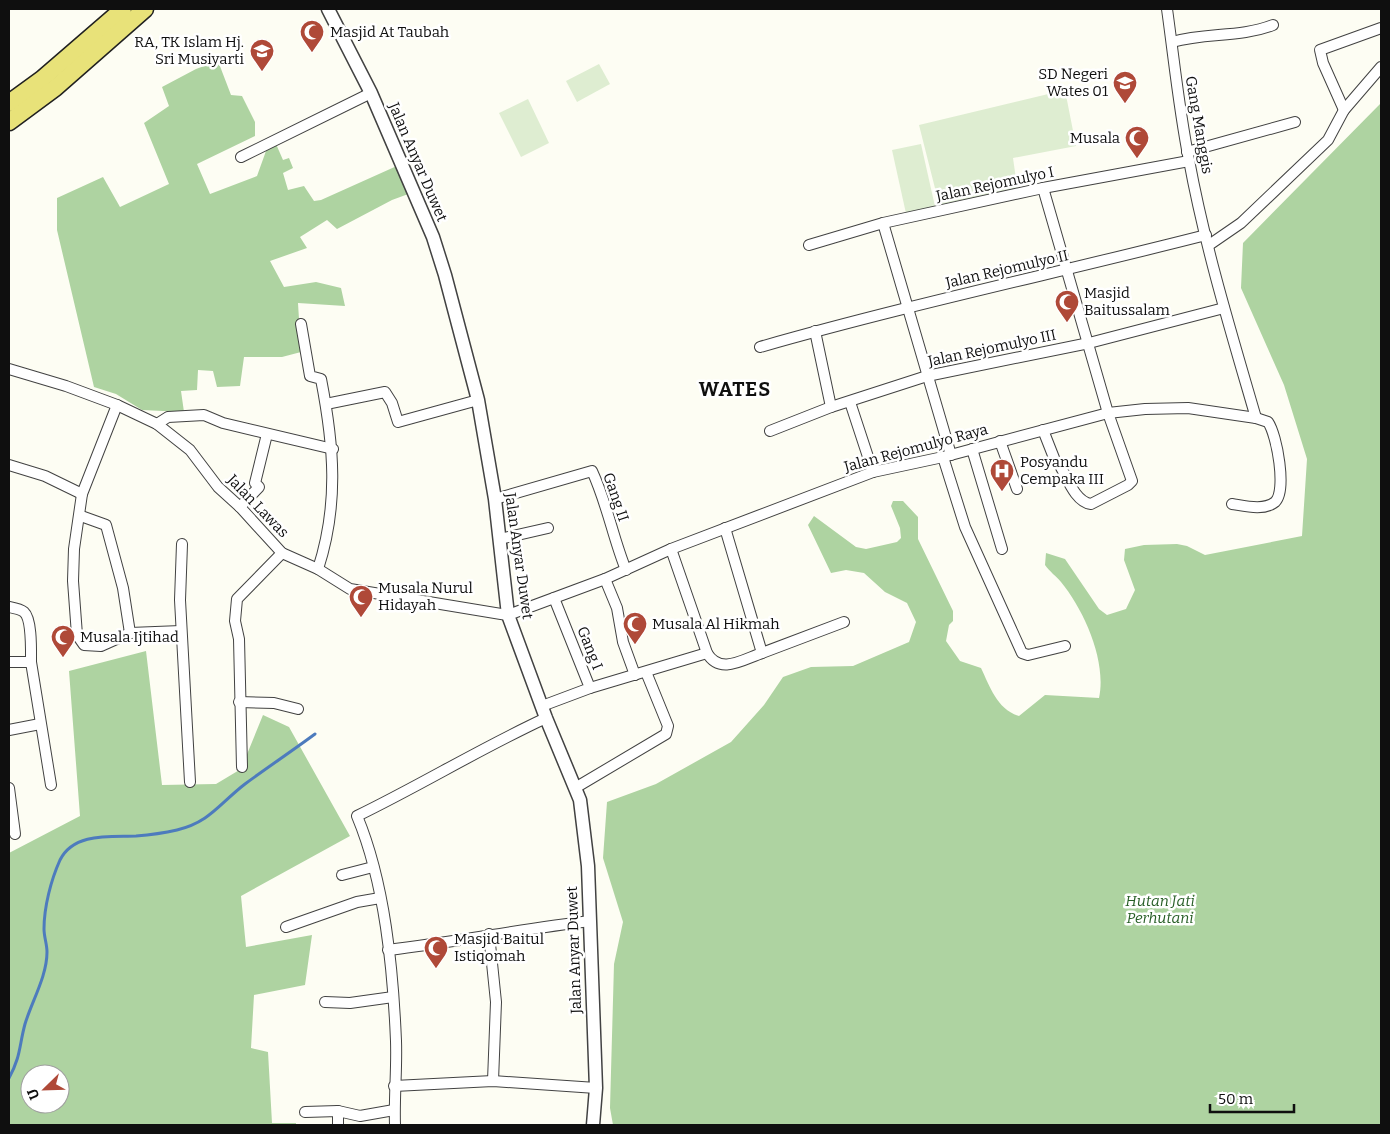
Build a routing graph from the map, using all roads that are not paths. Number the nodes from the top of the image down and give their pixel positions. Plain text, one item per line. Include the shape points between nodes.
1 (123, 9) edge
2 (144, 9) edge
3 (328, 9) edge
4 (1167, 9) edge
5 (1273, 26) dead end
6 (1381, 28) edge
7 (1172, 42) junction
8 (1381, 67) edge
9 (370, 93) junction
10 (9, 103) edge
11 (1344, 110) junction
12 (9, 122) edge
13 (1295, 122) dead end
14 (1188, 156) junction
15 (241, 157) dead end
16 (1043, 188) junction
17 (883, 223) junction
18 (1207, 240) junction
19 (809, 245) dead end
20 (1066, 271) junction
21 (908, 306) junction
22 (1224, 308) junction
23 (301, 324) dead end
24 (814, 331) junction
25 (1089, 343) junction
26 (760, 347) dead end
27 (9, 369) edge
28 (927, 376) junction
29 (478, 400) junction
30 (850, 402) junction
31 (326, 404) junction
32 (117, 405) junction
33 (831, 408) junction
34 (1108, 413) junction
35 (1256, 418) junction
36 (158, 424) junction
37 (1043, 430) junction
38 (770, 431) dead end
39 (267, 434) junction
40 (1000, 441) junction
41 (333, 449) junction
42 (972, 449) junction
43 (947, 456) junction
44 (9, 465) edge
45 (873, 472) junction
46 (1018, 489) dead end
47 (82, 494) junction
48 (495, 499) junction
49 (1232, 504) dead end
50 (240, 507) junction
51 (81, 516) junction
52 (548, 528) dead end
53 (725, 528) junction
54 (500, 540) junction
55 (182, 544) dead end
56 (671, 549) junction
57 (1002, 549) dead end
58 (282, 553) junction
59 (318, 570) junction
60 (626, 570) junction
61 (605, 579) junction
62 (554, 598) junction
63 (9, 608) edge
64 (508, 614) junction
65 (844, 622) dead end
66 (181, 631) junction
67 (130, 633) junction
68 (1065, 646) dead end
69 (707, 653) junction
70 (762, 653) junction
71 (9, 662) edge
72 (31, 662) junction
73 (646, 672) junction
74 (635, 675) junction
75 (590, 688) junction
76 (239, 702) junction
77 (298, 709) dead end
78 (544, 712) junction
79 (40, 724) junction
80 (9, 730) edge
81 (242, 767) dead end
82 (190, 782) dead end
83 (51, 785) dead end
84 (9, 788) edge
85 (575, 788) junction
86 (15, 834) dead end
87 (373, 867) junction
88 (342, 876) dead end
89 (380, 898) junction
90 (590, 921) junction
91 (286, 927) dead end
92 (489, 934) junction
93 (388, 950) junction
94 (393, 997) junction
95 (325, 1002) dead end
96 (494, 1081) junction
97 (394, 1086) junction
98 (596, 1088) junction
99 (394, 1110) junction
100 (338, 1111) junction
101 (305, 1112) dead end
102 (360, 1120) edge
103 (338, 1125) edge
104 (395, 1125) edge
105 (593, 1125) edge

1 - 10 main road
2 - 12 main road via 55,88
3 - 9 street, Jalan Anyar Duwet
4 - 7 street, Gang Manggis
5 - 7 street
6 - 11 street via 1320,50
7 - 14 street, Gang Manggis
8 - 11 street
9 - 15 street
9 - 29 street, Jalan Anyar Duwet via 433,237
11 - 18 street via 1328,140 1241,223
13 - 14 street, Jalan Rejomulyo I
14 - 16 street, Jalan Rejomulyo I
14 - 18 street, Gang Manggis
16 - 17 street, Jalan Rejomulyo I
16 - 20 street
17 - 19 street, Jalan Rejomulyo I
17 - 21 street
18 - 20 street, Jalan Rejomulyo II
18 - 22 street, Gang Manggis
20 - 21 street, Jalan Rejomulyo II
20 - 25 street
21 - 24 street, Jalan Rejomulyo II
21 - 28 street
22 - 25 street, Jalan Rejomulyo III
22 - 35 street, Gang Manggis
23 - 31 street via 310,376 321,378
24 - 26 street, Jalan Rejomulyo II
24 - 33 street
25 - 28 street, Jalan Rejomulyo III
25 - 34 street
27 - 32 street, Jalan Lawas
28 - 30 street, Jalan Rejomulyo III
28 - 43 street
29 - 31 street via 398,422 385,392
29 - 48 street, Jalan Anyar Duwet
30 - 33 street, Jalan Rejomulyo III
30 - 45 street
31 - 41 street
32 - 36 street, Jalan Lawas
32 - 47 street
33 - 38 street, Jalan Rejomulyo III
34 - 35 street, Jalan Rejomulyo Raya via 1188,408
34 - 37 street, Jalan Rejomulyo Raya
34 - 37 street via 1132,480 1091,504 1079,498 1056,463
35 - 49 street via 1268,422 1277,444 1280,494 1275,502 1260,507
36 - 39 street via 168,417 204,415
36 - 50 street, Jalan Lawas via 190,450 218,487
37 - 40 street, Jalan Rejomulyo Raya
39 - 41 street
39 - 50 street via 255,483 259,487
40 - 42 street, Jalan Rejomulyo Raya
40 - 46 street
41 - 59 street via 327,543
42 - 43 street, Jalan Rejomulyo Raya
42 - 57 street
43 - 45 street, Jalan Rejomulyo Raya
43 - 68 street via 964,527 1022,654
44 - 47 street via 44,476
45 - 53 street, Jalan Rejomulyo Raya
47 - 51 street
48 - 54 street, Jalan Anyar Duwet
48 - 60 street, Gang II via 592,471
50 - 58 street, Jalan Lawas
51 - 67 street via 106,525 123,588
51 - 67 street via 74,549 73,581 78,636 84,645 101,646
52 - 54 street
53 - 56 street, Jalan Rejomulyo Raya
53 - 70 street
54 - 64 street, Jalan Anyar Duwet
55 - 66 street
56 - 60 street, Jalan Rejomulyo Raya
56 - 69 street
58 - 59 street, Jalan Lawas
58 - 76 street via 237,599
59 - 64 street, Jalan Lawas via 350,589
60 - 61 street, Jalan Rejomulyo Raya
61 - 62 street, Jalan Rejomulyo Raya
61 - 74 street via 617,608 623,642
62 - 64 street, Jalan Rejomulyo Raya
62 - 75 street, Gang I
63 - 72 street via 26,614
64 - 78 street, Jalan Anyar Duwet
65 - 70 street
66 - 67 street
66 - 82 street
69 - 70 street via 718,665 728,665
69 - 73 street
71 - 72 street
72 - 79 street
73 - 74 street
73 - 85 street via 668,726 666,734
74 - 75 street
75 - 78 street, Gang I
76 - 77 street via 274,703
76 - 81 street
78 - 85 street, Jalan Anyar Duwet
78 - 87 street, Gang I via 407,792 358,816 368,841
79 - 80 street
79 - 83 street
84 - 86 street
85 - 90 street, Jalan Anyar Duwet via 580,800 588,866
87 - 88 street
87 - 89 street
89 - 91 street via 357,902
89 - 93 street
90 - 92 street
90 - 98 street, Jalan Anyar Duwet
92 - 93 street via 455,943
92 - 96 street via 496,1002
93 - 94 street
94 - 95 street
94 - 97 street
96 - 97 street
96 - 98 street
97 - 99 street
98 - 105 street, Jalan Anyar Duwet
99 - 102 street
99 - 104 street
100 - 101 street
100 - 102 street
100 - 103 street

